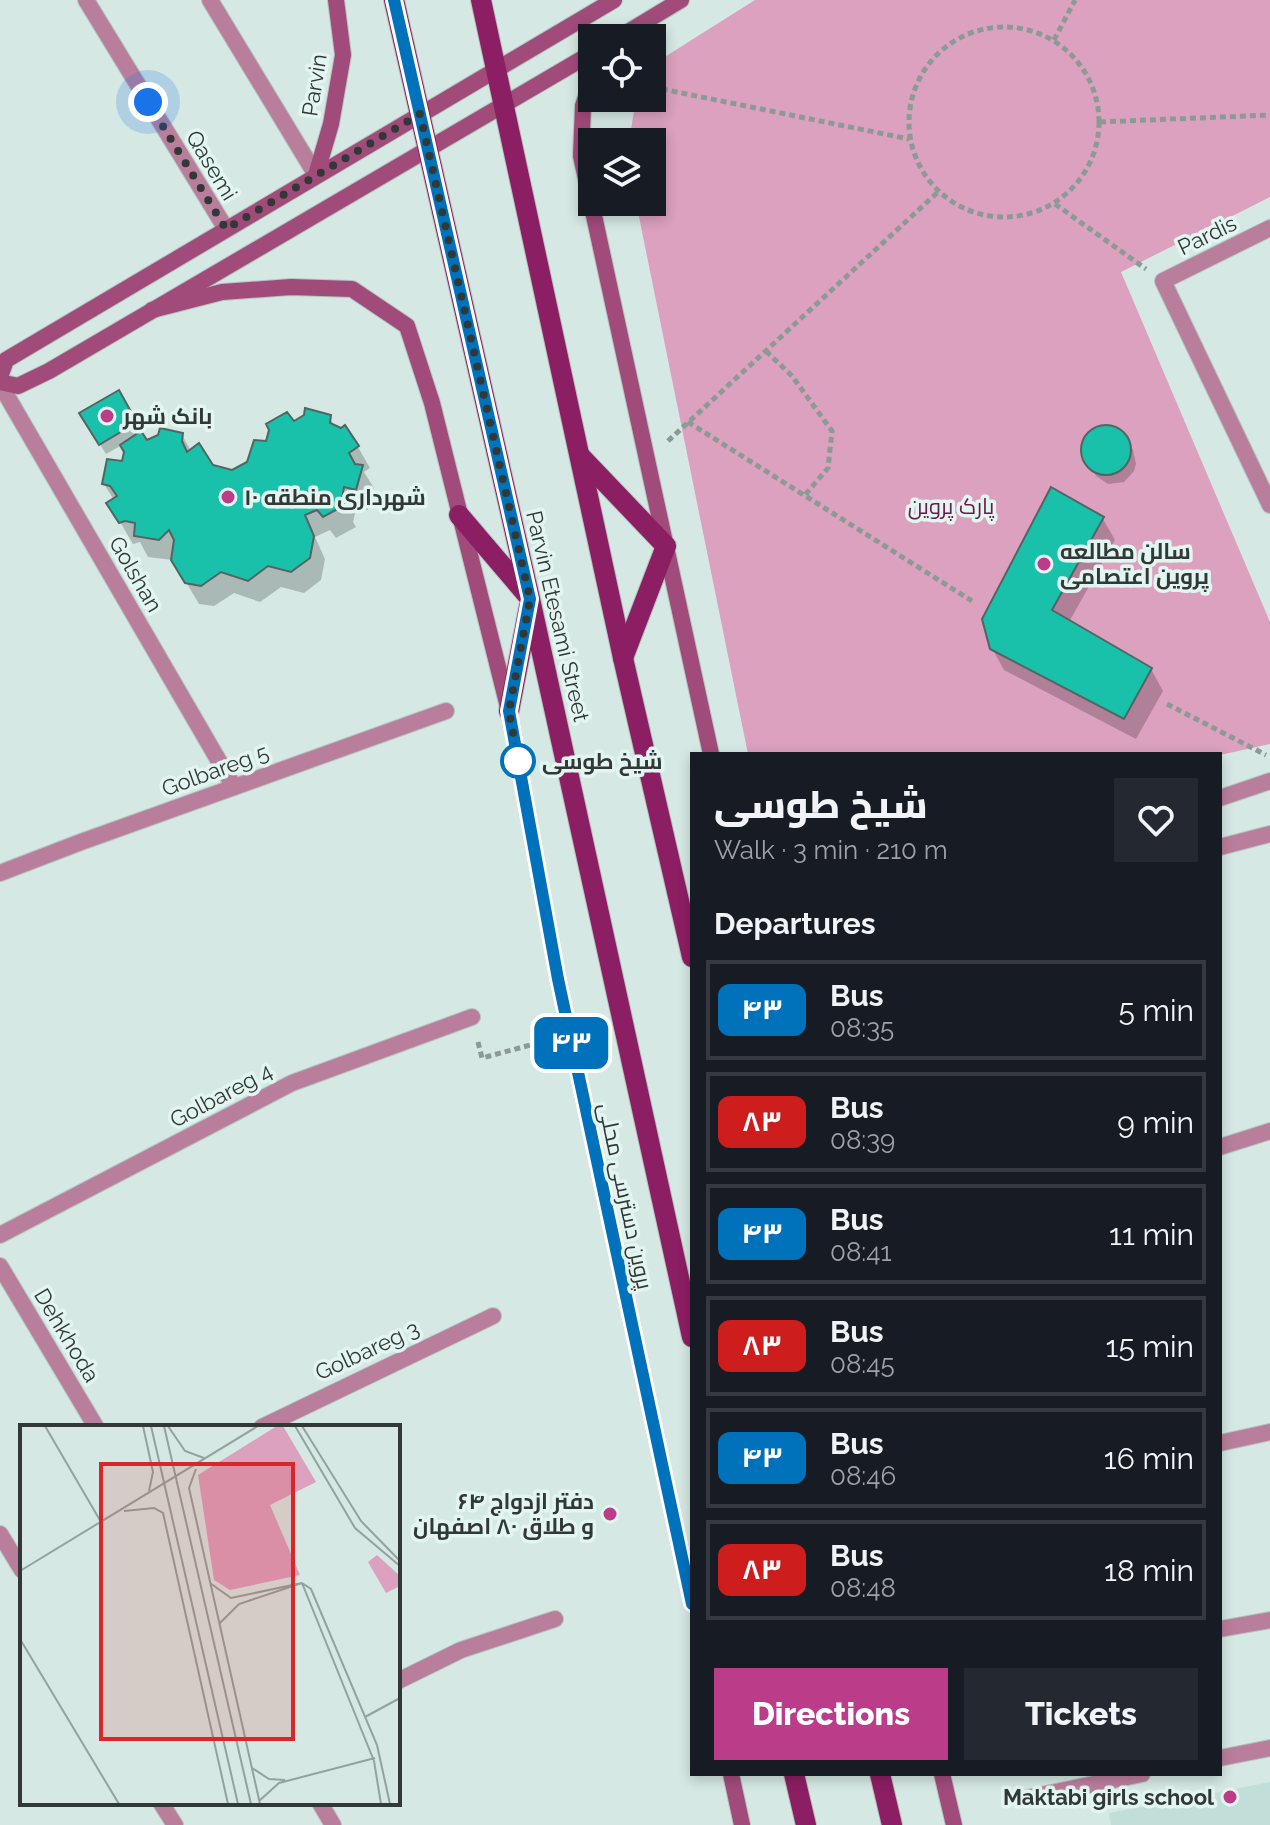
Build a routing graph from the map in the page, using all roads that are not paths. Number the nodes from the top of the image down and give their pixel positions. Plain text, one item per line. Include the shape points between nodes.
1 (86, 0) edge
2 (210, 0) edge
3 (336, 0) edge
4 (394, 0) edge
5 (481, 0) edge
6 (614, 0) edge
7 (681, 0) edge
8 (642, 24) edge
9 (578, 61) edge
10 (497, 69) junction
11 (505, 104) junction
12 (583, 112) edge
13 (420, 114) junction
14 (427, 149) junction
15 (316, 175) junction
16 (1270, 228) edge
17 (226, 229) junction
18 (152, 310) junction
19 (0, 381) edge
20 (581, 457) junction
21 (1270, 505) edge
22 (459, 515) junction
23 (666, 546) junction
24 (530, 599) junction
25 (623, 658) junction
26 (446, 711) dead end
27 (509, 711) junction
28 (711, 752) edge
29 (1270, 781) edge
30 (234, 787) junction
31 (1222, 797) edge
32 (1270, 834) edge
33 (1222, 846) edge
34 (1, 870) edge
35 (690, 948) edge
36 (472, 1017) road end
37 (1270, 1131) edge
38 (1222, 1146) edge
39 (0, 1235) edge
40 (0, 1266) edge
41 (493, 1316) dead end
42 (690, 1328) edge
43 (95, 1425) edge
44 (266, 1425) edge
45 (1270, 1432) edge
46 (1222, 1443) edge
47 (0, 1534) edge
48 (20, 1567) edge
49 (690, 1595) edge
50 (555, 1619) dead end
51 (1270, 1620) edge
52 (1222, 1629) edge
53 (400, 1680) edge
54 (1270, 1748) edge
55 (1222, 1758) edge
56 (731, 1776) edge
57 (794, 1776) edge
58 (880, 1776) edge
59 (942, 1776) edge
60 (1132, 1776) edge
61 (1027, 1798) dead end
62 (162, 1805) edge
63 (321, 1805) edge
64 (175, 1825) edge
65 (333, 1825) edge
66 (742, 1825) edge
67 (806, 1825) edge
68 (892, 1825) edge
69 (954, 1825) edge

1 - 17 street, Qasemi
2 - 15 street
3 - 15 main road, Parvin via 343,55
4 - 13 main road, Parvin Etesami Street
5 - 10 main road
6 - 10 main road
7 - 8 main road
9 - 11 main road
10 - 11 main road
10 - 13 main road
11 - 14 main road
11 - 20 main road
12 - 23 main road via 581,156
13 - 14 main road, Parvin Etesami Street
13 - 15 main road
14 - 18 main road
14 - 24 main road, Parvin Etesami Street
15 - 17 main road
16 - 21 street, Pardis via 1163,281
17 - 19 main road via 6,360
18 - 19 main road via 18,386
18 - 22 main road, پروین دسترسی محلی via 222,292 352,289 407,326
19 - 30 street, Golshan
20 - 23 main road
20 - 25 main road
22 - 24 main road
22 - 27 main road, پروین دسترسی محلی
23 - 25 main road
23 - 28 main road
24 - 27 main road
24 - 42 main road, Parvin Etesami Street
25 - 35 main road
26 - 30 street, Golbareg 5
27 - 49 main road, پروین دسترسی محلی via 570,1035
29 - 31 street
30 - 34 street, Golbareg 5
32 - 33 street
36 - 39 street, Golbareg 4 via 292,1083
37 - 38 street
40 - 43 street, Dehkhoda
41 - 44 street, Golbareg 3
45 - 46 street
47 - 48 street
50 - 53 street via 461,1650
51 - 52 street
54 - 55 street
56 - 66 main road
57 - 67 main road
58 - 68 main road
59 - 69 main road
60 - 61 street
62 - 64 street
63 - 65 street

